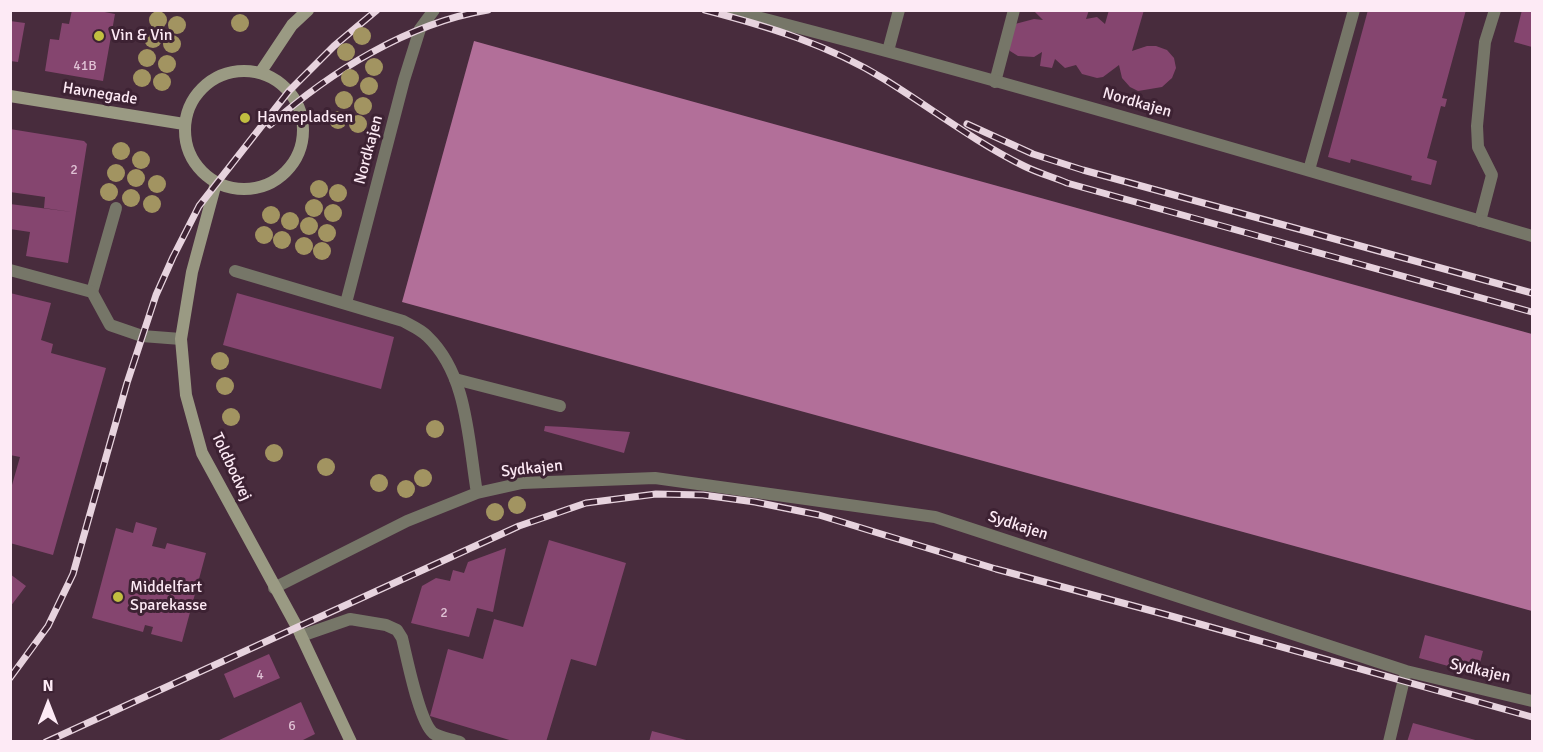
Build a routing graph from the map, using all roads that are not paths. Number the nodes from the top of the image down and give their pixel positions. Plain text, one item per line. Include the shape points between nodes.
1 (308, 10) edge
2 (434, 10) edge
3 (730, 10) edge
4 (899, 10) edge
5 (1014, 10) edge
6 (1354, 10) edge
7 (1494, 10) edge
8 (888, 51) junction
9 (260, 73) junction
10 (995, 82) junction
11 (10, 96) edge
12 (184, 124) junction
13 (1309, 170) junction
14 (216, 183) junction
15 (116, 208) dead end
16 (1480, 221) junction
17 (1533, 236) edge
18 (10, 270) edge
19 (235, 271) dead end
20 (92, 292) junction
21 (346, 303) junction
22 (181, 339) junction
23 (455, 380) junction
24 (560, 406) dead end
25 (477, 493) junction
26 (274, 588) junction
27 (301, 636) junction
28 (1406, 671) junction
29 (1533, 701) edge
30 (351, 741) edge
31 (460, 741) edge
32 (1389, 741) edge

1 - 9 main road via 292,25
2 - 21 street, Nordkajen via 420,29 404,80
3 - 8 street, Nordkajen
4 - 8 street
5 - 10 street
6 - 13 street
7 - 16 street via 1485,42 1477,126 1478,147 1492,175
8 - 10 street, Nordkajen
9 - 12 main road via 235,72 210,81 198,93
9 - 14 main road via 276,80 296,101 303,121 303,140 297,158 286,173 270,184 234,189
10 - 13 street, Nordkajen
11 - 12 main road, Havnegade
12 - 14 main road via 191,158
13 - 16 street, Nordkajen
14 - 22 main road, Toldbodvej via 192,272
15 - 20 street
16 - 17 street, Nordkajen
18 - 20 street
19 - 21 street
20 - 22 street via 110,325 142,336
21 - 23 street via 403,321 426,335 452,368
22 - 26 main road, Toldbodvej via 186,395 202,453
23 - 24 street
23 - 25 street
25 - 26 street, Sydkajen via 407,521
25 - 28 street, Sydkajen via 522,483 655,478 935,517
26 - 27 main road, Toldbodvej
27 - 30 main road, Toldbodvej
27 - 31 street via 350,619 397,630 431,731
28 - 29 street, Sydkajen
28 - 32 street

